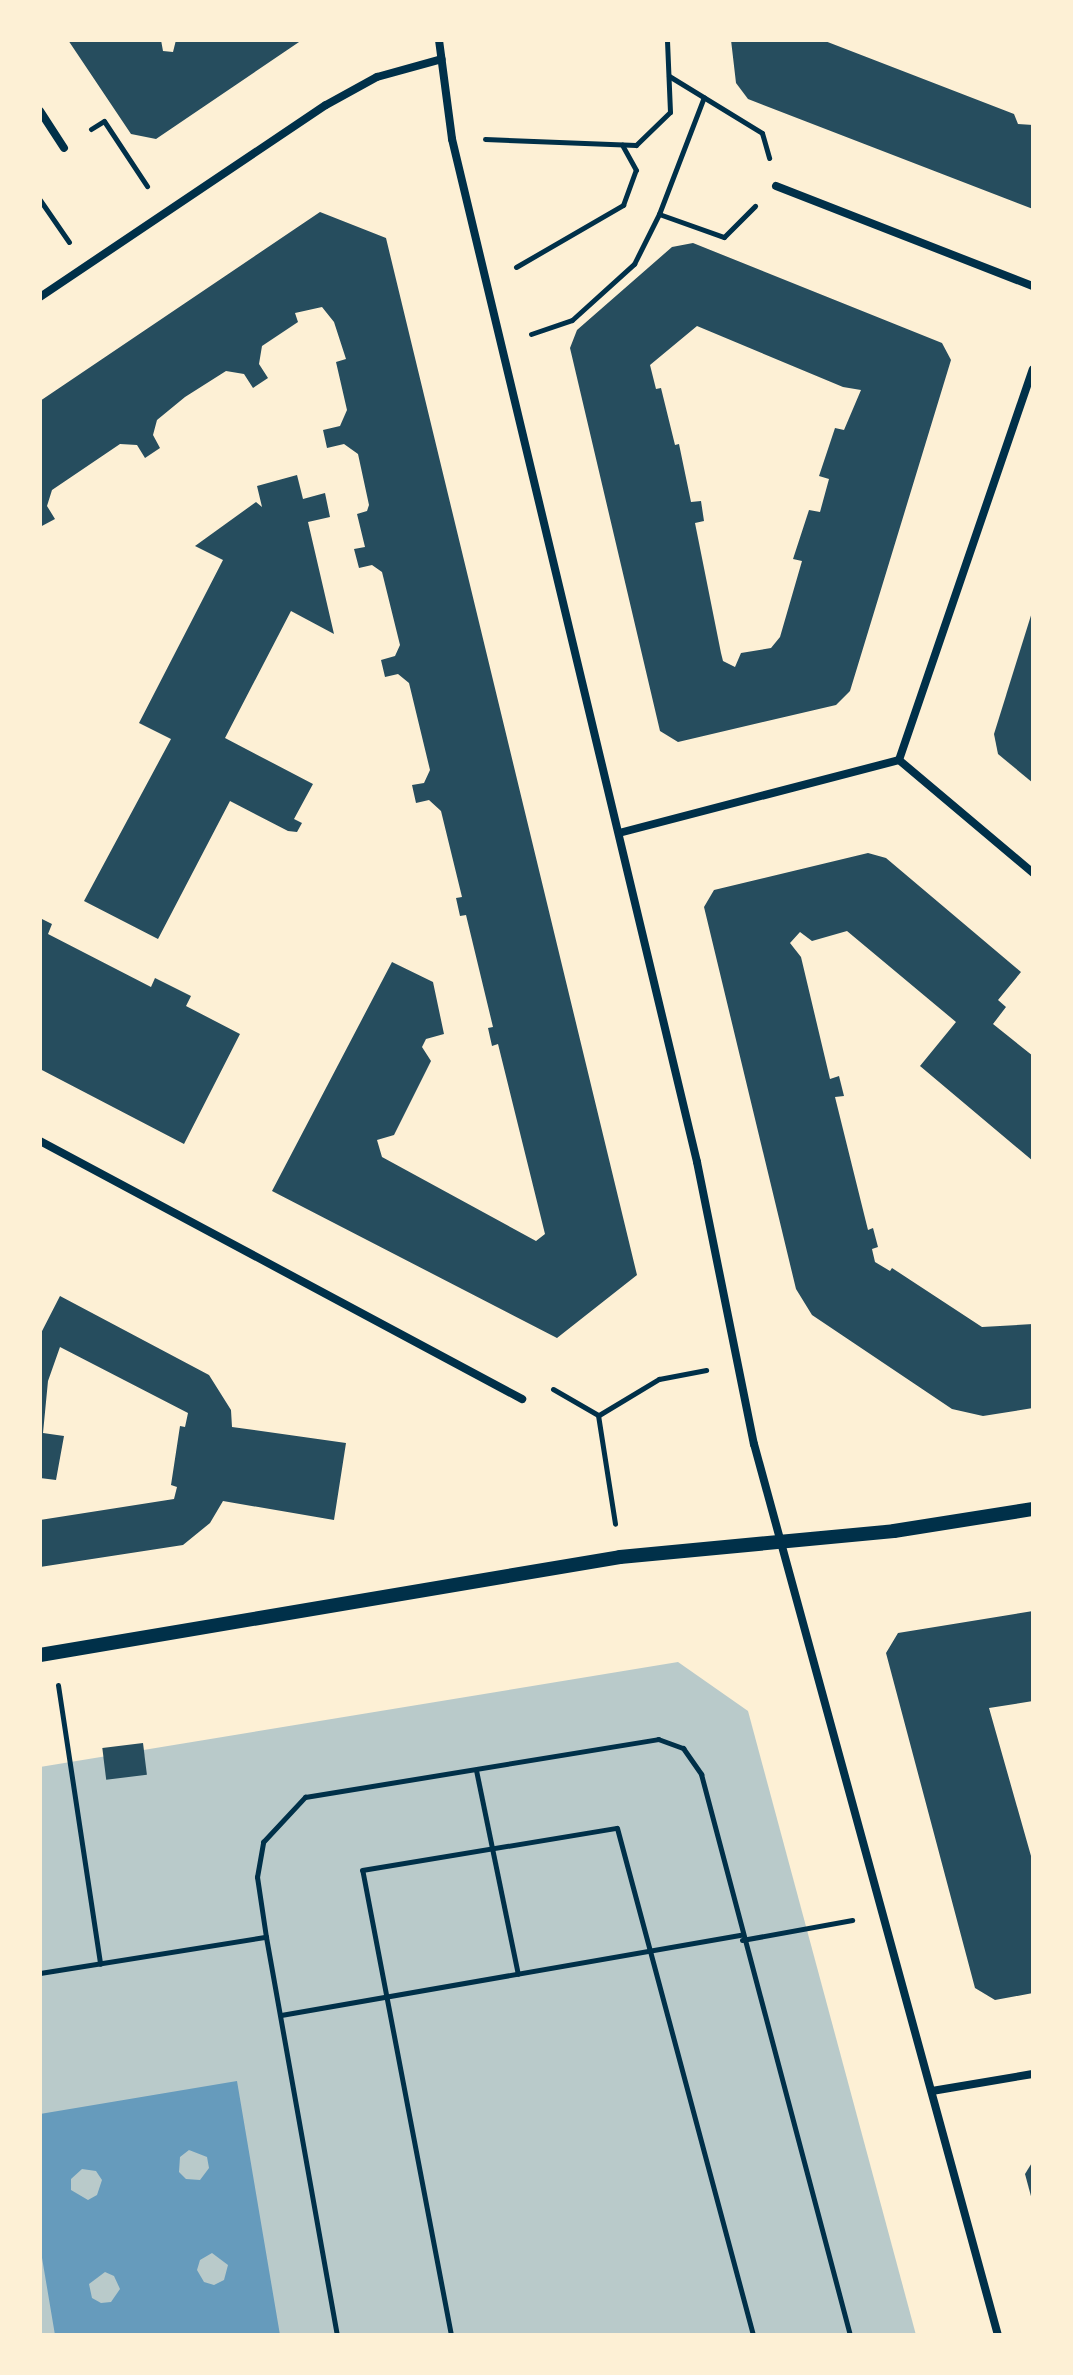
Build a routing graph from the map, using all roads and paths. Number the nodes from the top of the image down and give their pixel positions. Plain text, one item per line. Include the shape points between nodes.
1 (439, 40) edge
2 (667, 40) edge
3 (442, 59) junction
4 (669, 76) junction
5 (704, 97) junction
6 (40, 111) edge
7 (495, 139) dead end
8 (622, 145) junction
9 (64, 148) joint
10 (776, 186) junction
11 (40, 200) edge
12 (165, 214) junction
13 (659, 214) junction
14 (526, 260) dead end
15 (86, 266) junction
16 (1033, 286) edge
17 (40, 297) edge
18 (543, 331) dead end
19 (1033, 369) edge
20 (899, 760) junction
21 (619, 833) junction
22 (1033, 873) edge
23 (40, 1141) edge
24 (738, 1364) junction
25 (522, 1399) joint
26 (598, 1415) junction
27 (1033, 1509) edge
28 (782, 1541) junction
29 (620, 1557) junction
30 (47, 1654) edge
31 (476, 1770) junction
32 (492, 1848) junction
33 (882, 1914) junction
34 (266, 1937) junction
35 (742, 1938) junction
36 (652, 1953) junction
37 (100, 1964) junction
38 (40, 1973) edge
39 (518, 1974) junction
40 (387, 1996) junction
41 (281, 2015) junction
42 (1033, 2074) edge
43 (932, 2091) junction
44 (337, 2335) edge
45 (451, 2335) edge
46 (753, 2335) edge
47 (850, 2335) edge
48 (998, 2335) edge

1 - 3 street
2 - 4 path
3 - 12 street via 377,77 326,105
3 - 21 street via 452,139
4 - 5 path
4 - 8 path via 670,112 636,145
5 - 10 path via 762,133
5 - 13 path
6 - 9 street
7 - 8 path
8 - 14 path via 636,170 623,205
9 - 12 path via 104,121
10 - 13 path via 724,237
10 - 16 street
11 - 15 path
12 - 15 street
13 - 18 path via 634,264 572,320
15 - 17 street
19 - 20 street
20 - 21 street
20 - 22 street
21 - 24 street via 697,1162
23 - 25 street
24 - 26 path via 659,1379
24 - 28 street
25 - 26 path via 535,1379
26 - 29 path
27 - 28 street via 894,1531
28 - 29 street
28 - 33 street
29 - 30 street
30 - 37 path
31 - 32 path
31 - 34 path via 305,1797 263,1842 257,1877
31 - 35 path via 658,1739 683,1748 701,1774
32 - 36 path via 617,1828
32 - 39 path
32 - 40 path via 362,1870
33 - 35 path
33 - 43 street
34 - 37 path
34 - 41 path
35 - 36 path
35 - 47 path
36 - 39 path
36 - 46 path
37 - 38 path
39 - 40 path
40 - 41 path
40 - 45 path
41 - 44 path
42 - 43 street
43 - 48 street

